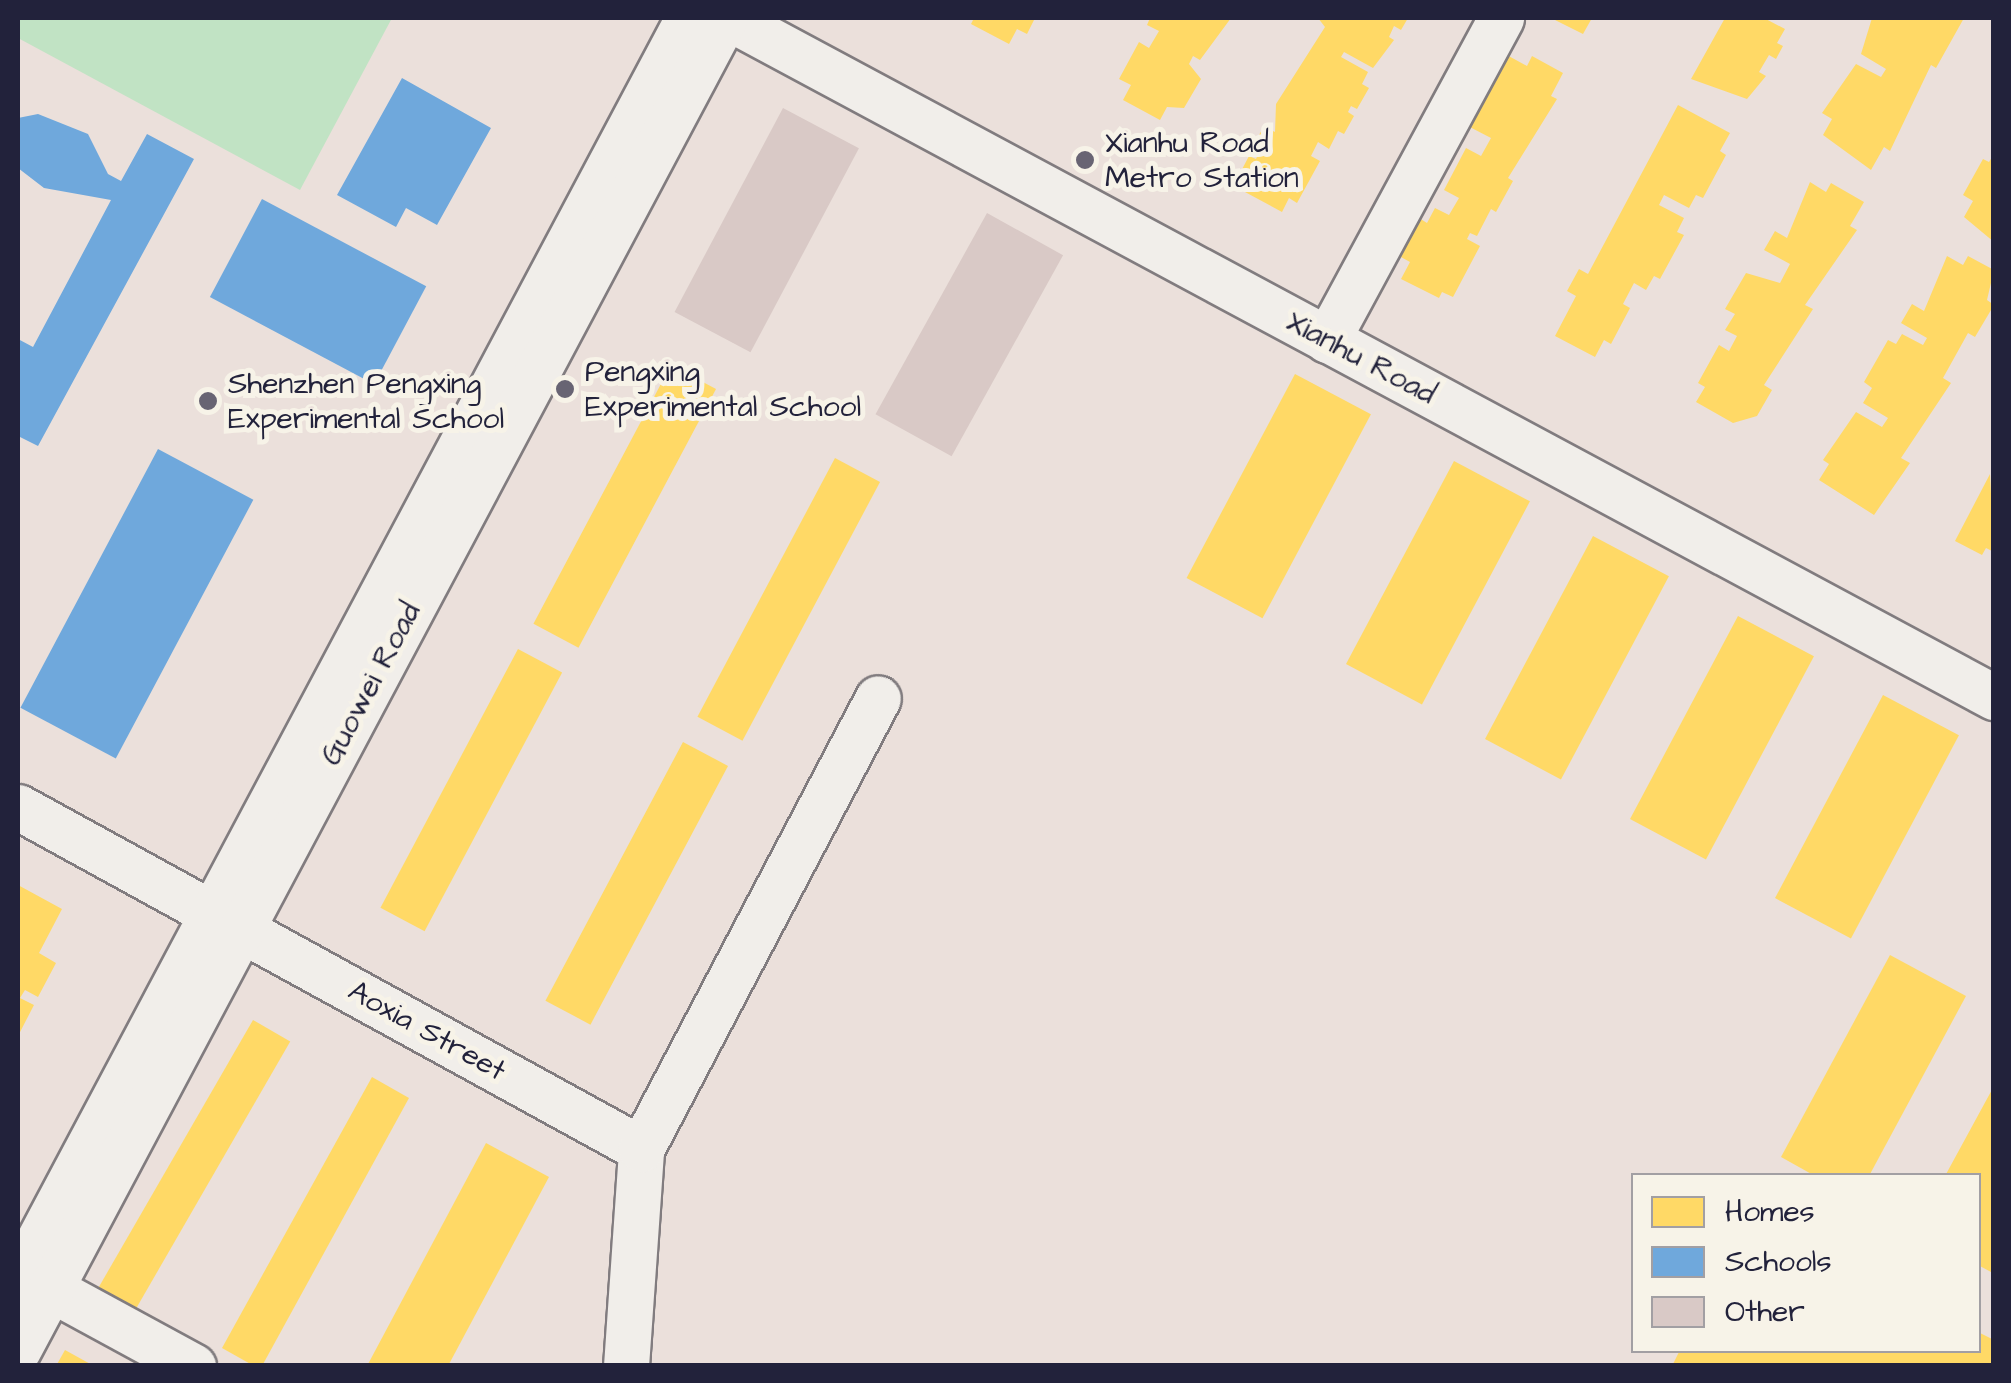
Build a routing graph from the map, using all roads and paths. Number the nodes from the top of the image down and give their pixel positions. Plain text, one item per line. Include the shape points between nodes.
1 (1501, 18) edge
2 (703, 19) edge
3 (1327, 340) junction
4 (1994, 697) edge
5 (878, 698) dead end
6 (18, 806) edge
7 (227, 920) junction
8 (641, 1149) junction
9 (29, 1280) edge
10 (18, 1350) edge
11 (193, 1366) edge
12 (626, 1366) edge

1 - 3 street
2 - 3 street, Xianhu Road
2 - 7 street, Guowei Road
3 - 4 street, Xianhu Road
5 - 8 street
6 - 7 street, Aoxia Street
7 - 8 street, Aoxia Street
7 - 9 street, Guowei Road
8 - 12 street
9 - 10 street, Guowei Road
9 - 11 street

